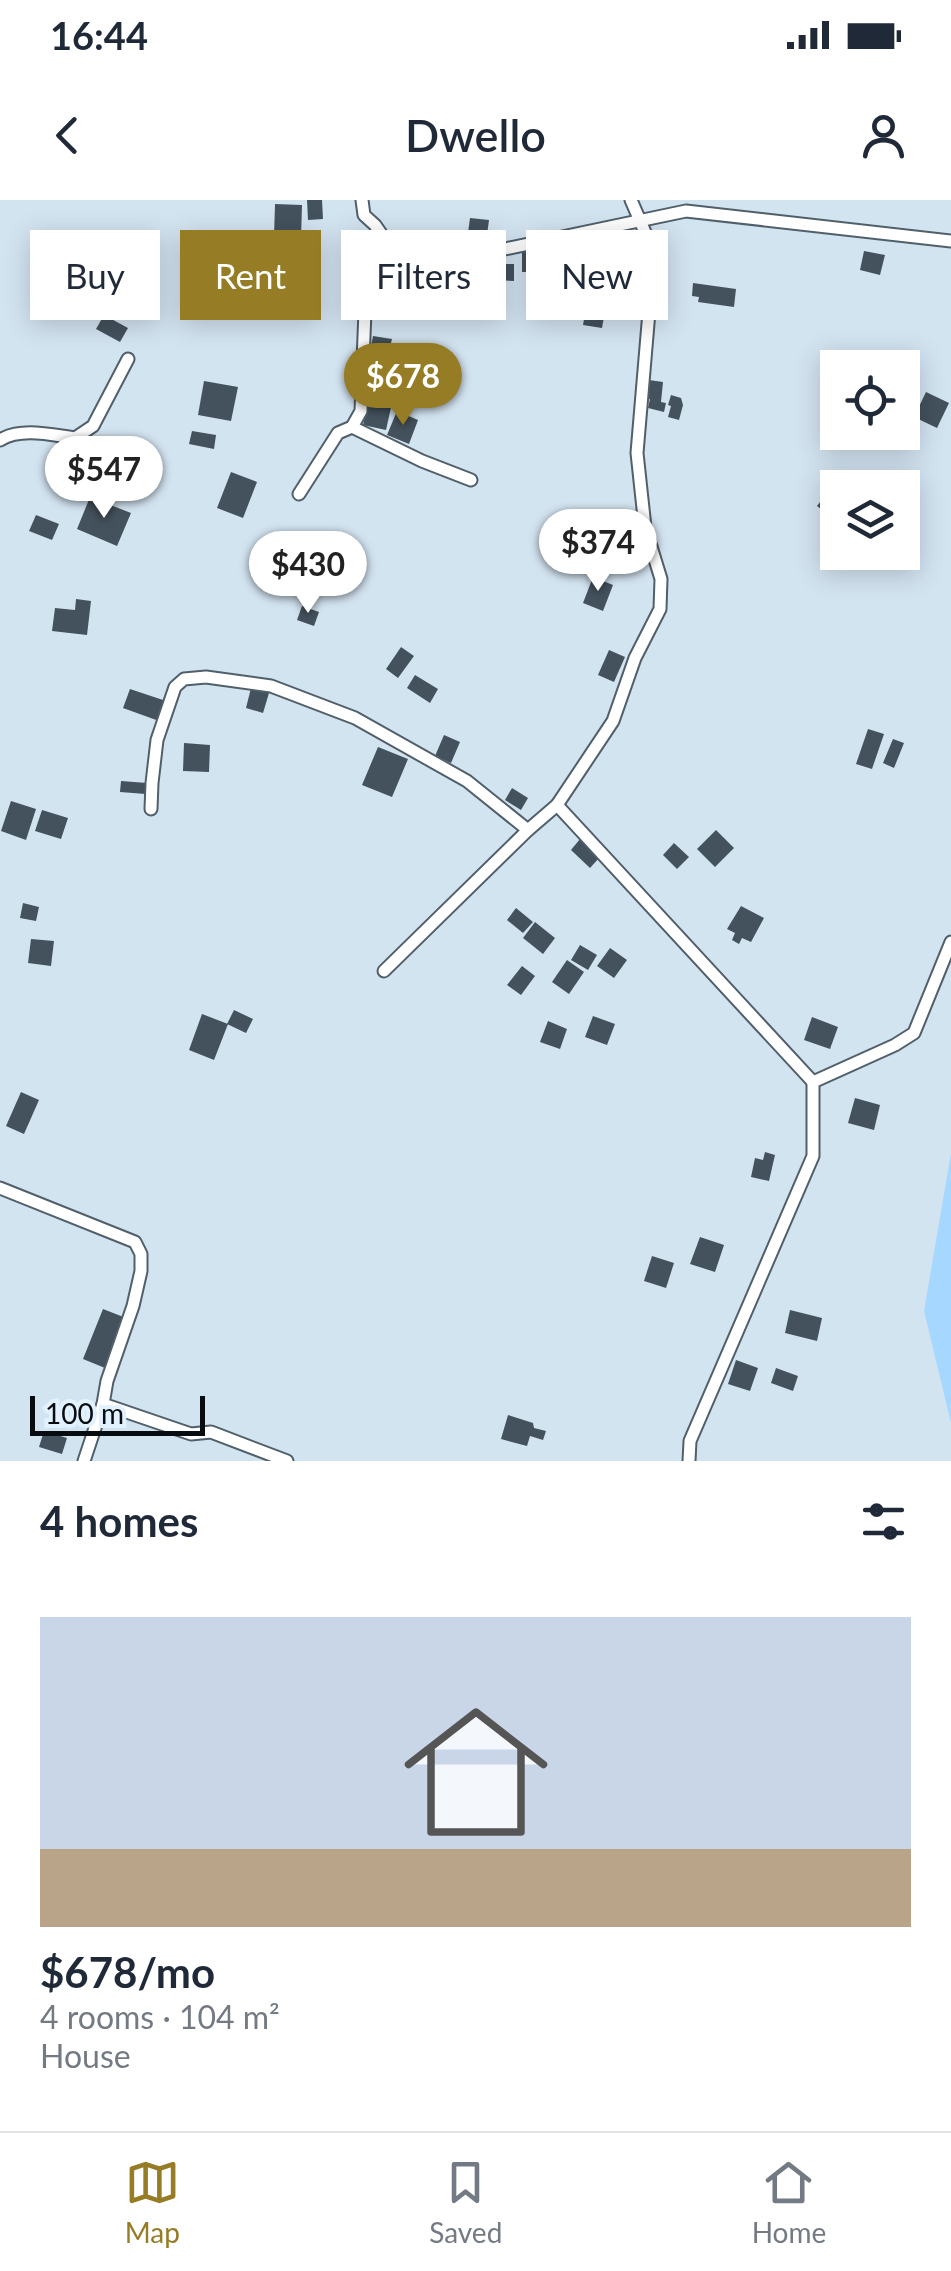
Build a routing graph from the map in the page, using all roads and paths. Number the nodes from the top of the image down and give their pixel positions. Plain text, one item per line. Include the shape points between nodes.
1 (362, 200) edge
2 (631, 200) edge
3 (638, 219) junction
4 (378, 230) edge
5 (951, 241) edge
6 (506, 248) edge
7 (365, 320) edge
8 (128, 359) dead end
9 (352, 427) junction
10 (0, 440) edge
11 (471, 480) dead end
12 (299, 494) dead end
13 (557, 805) junction
14 (151, 809) dead end
15 (528, 830) junction
16 (951, 942) edge
17 (384, 971) dead end
18 (813, 1082) junction
19 (0, 1188) edge
20 (102, 1404) junction
21 (84, 1461) edge
22 (286, 1461) edge
23 (690, 1461) edge

1 - 4 street via 364,215
2 - 3 street
3 - 5 street via 686,210
3 - 6 street
3 - 13 street via 654,253 637,453 645,527 661,579 660,609 614,721
7 - 9 street via 360,410
8 - 10 street via 94,426 75,438 10,434
9 - 11 street
9 - 12 street via 338,433
13 - 15 street
13 - 18 street
14 - 15 street via 158,740 176,687 206,676 272,686 355,718 467,782
15 - 17 street
16 - 18 street via 914,1033
18 - 23 street via 813,1156 690,1441
19 - 20 street via 136,1242 141,1272
20 - 21 street
20 - 22 street via 192,1434 211,1432

